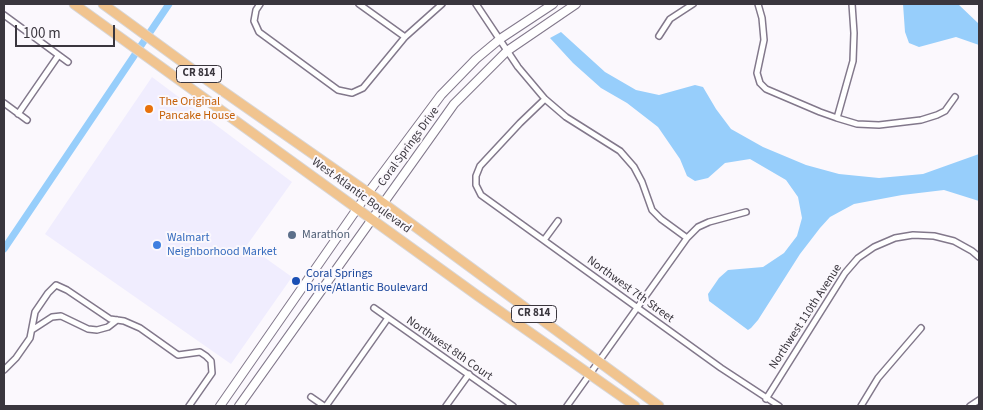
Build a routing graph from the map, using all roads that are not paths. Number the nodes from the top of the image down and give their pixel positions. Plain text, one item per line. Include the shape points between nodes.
1 (74, 4) edge
2 (103, 4) edge
3 (260, 4) edge
4 (359, 4) edge
5 (442, 4) edge
6 (476, 4) edge
7 (553, 4) edge
8 (576, 4) edge
9 (693, 4) edge
10 (758, 4) edge
11 (852, 4) edge
12 (4, 15) edge
13 (659, 36) dead end
14 (405, 37) junction
15 (500, 39) junction
16 (507, 51) junction
17 (58, 56) junction
18 (68, 62) dead end
19 (955, 97) dead end
20 (545, 99) junction
21 (4, 103) edge
22 (18, 114) junction
23 (837, 118) junction
24 (27, 120) dead end
25 (368, 193) junction
26 (383, 203) junction
27 (357, 209) junction
28 (746, 212) dead end
29 (371, 219) junction
30 (558, 221) dead end
31 (687, 238) junction
32 (544, 240) junction
33 (979, 257) edge
34 (374, 308) dead end
35 (638, 308) junction
36 (388, 318) junction
37 (117, 320) junction
38 (921, 328) dead end
39 (32, 330) junction
40 (598, 362) junction
41 (4, 370) edge
42 (469, 374) junction
43 (590, 374) junction
44 (311, 397) dead end
45 (766, 399) junction
46 (979, 400) edge
47 (189, 406) edge
48 (220, 406) edge
49 (239, 406) edge
50 (325, 406) edge
51 (446, 406) edge
52 (514, 406) edge
53 (567, 406) edge
54 (635, 406) edge
55 (660, 406) edge
56 (779, 406) edge
57 (861, 406) edge
58 (970, 406) edge

1 - 27 main road, West Atlantic Boulevard / CR 814
2 - 25 main road, West Atlantic Boulevard / CR 814
3 - 14 street via 254,21 259,32 338,90 352,93 363,88
4 - 14 street
5 - 14 street
6 - 15 street
7 - 15 main road, Coral Springs Drive
8 - 16 main road, Coral Springs Drive
9 - 13 street via 670,19
10 - 23 street via 764,40 757,72 760,83 766,89
11 - 23 street via 853,61
12 - 17 street
15 - 16 street
15 - 25 main road, Coral Springs Drive via 442,95
16 - 20 street
16 - 26 main road, Coral Springs Drive via 454,104
17 - 18 street
17 - 22 street
19 - 23 street via 945,111 921,120 879,125 857,124
20 - 31 street via 566,117 620,151 634,167 652,210
20 - 32 street, Northwest 7th Street via 480,166 476,176 480,195
21 - 22 street
22 - 24 street
25 - 26 main road, West Atlantic Boulevard / CR 814
25 - 27 main road, Coral Springs Drive
26 - 29 main road, Coral Springs Drive
26 - 40 main road, West Atlantic Boulevard / CR 814
27 - 29 main road, West Atlantic Boulevard / CR 814
27 - 48 main road, Coral Springs Drive
28 - 31 street via 709,222
29 - 43 main road, West Atlantic Boulevard / CR 814
29 - 49 main road, Coral Springs Drive
30 - 32 street
31 - 35 street
32 - 35 street, Northwest 7th Street
33 - 45 street, Northwest 110th Avenue via 954,241 934,236 895,238 874,247 845,273
34 - 36 street, Northwest 8th Court
35 - 40 street
35 - 45 street, Northwest 7th Street
36 - 42 street, Northwest 8th Court
36 - 50 street
37 - 39 street via 97,330 61,316 52,317
37 - 39 street via 110,319 56,285 35,312
37 - 47 street via 140,328 178,355 200,352 211,361 212,373
38 - 57 street via 878,378
39 - 41 street via 25,347
40 - 43 street
40 - 55 main road, West Atlantic Boulevard / CR 814
42 - 51 street
42 - 52 street, Northwest 8th Court
43 - 53 street
43 - 54 main road, West Atlantic Boulevard / CR 814
44 - 50 street
45 - 56 street, Northwest 7th Street
46 - 58 street

